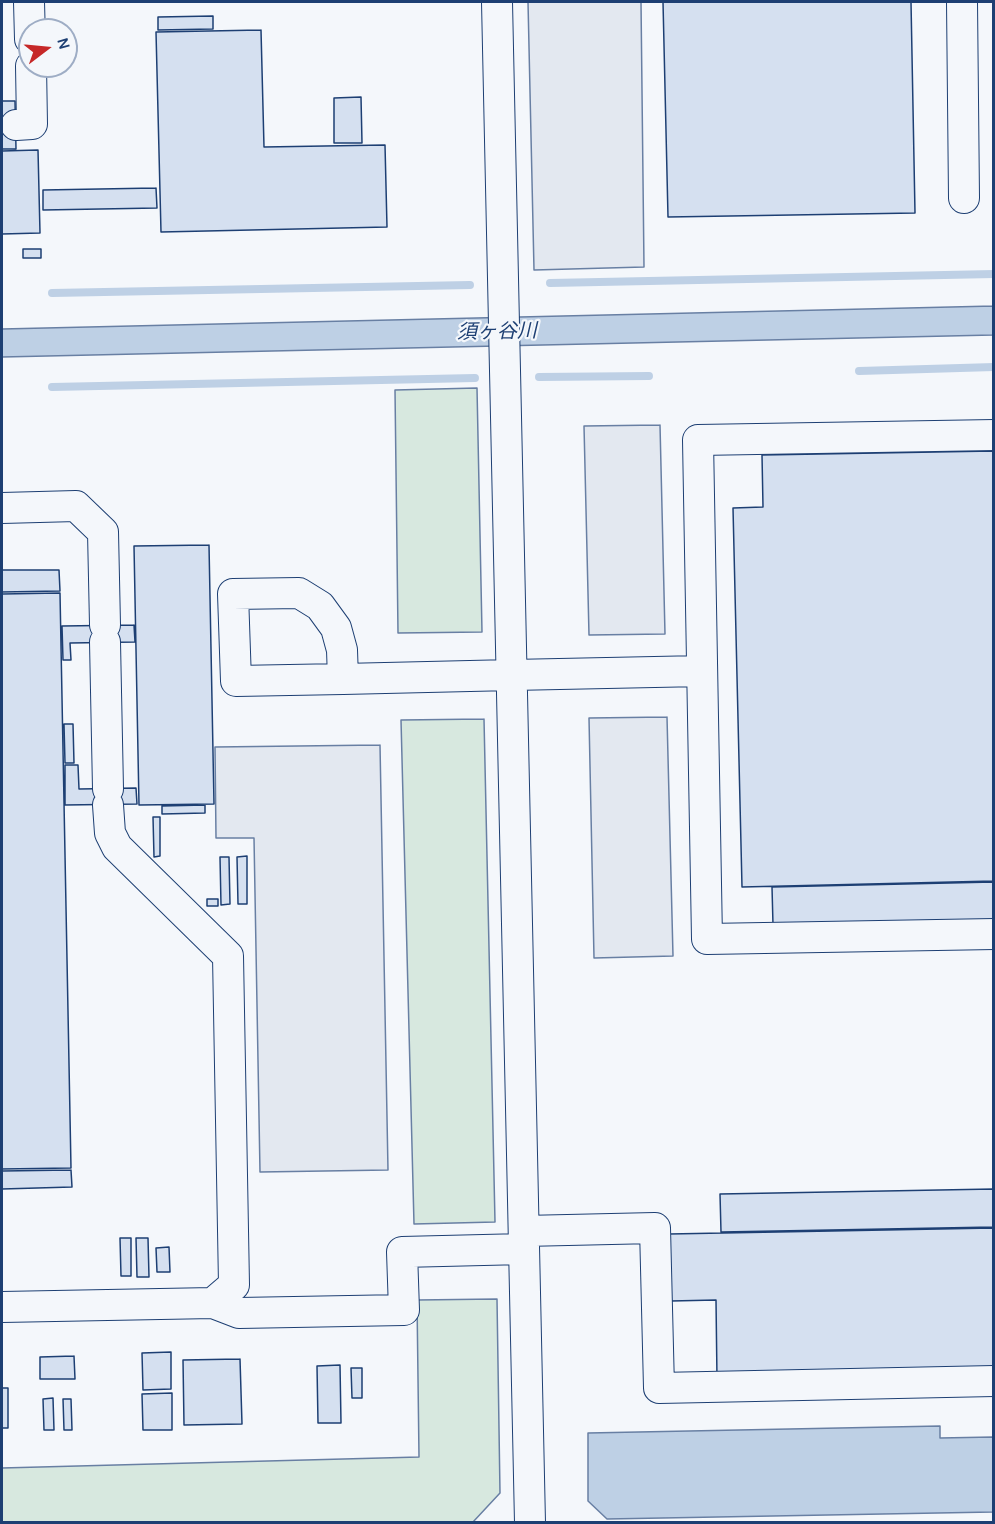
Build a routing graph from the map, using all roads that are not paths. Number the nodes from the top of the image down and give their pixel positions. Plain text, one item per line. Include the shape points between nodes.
1 (29, 2) edge
2 (497, 2) edge
3 (962, 2) edge
4 (29, 18) edge
5 (31, 78) edge
6 (16, 125) dead end
7 (964, 198) dead end
8 (993, 435) edge
9 (2, 508) edge
10 (702, 671) junction
11 (512, 675) junction
12 (343, 679) dead end
13 (993, 934) edge
14 (524, 1240) junction
15 (213, 1303) junction
16 (2, 1306) edge
17 (993, 1381) edge
18 (530, 1522) edge

1 - 4 street
2 - 11 street
3 - 7 street
5 - 6 street via 32,124
8 - 10 street via 698,440
9 - 15 street via 76,506 103,532 110,833 117,847 228,956 234,1285
10 - 11 street
10 - 13 street via 707,939
11 - 12 street
11 - 14 street
14 - 15 street via 402,1252 404,1310 239,1313
14 - 17 street via 655,1228 660,1388
14 - 18 street
15 - 16 street

